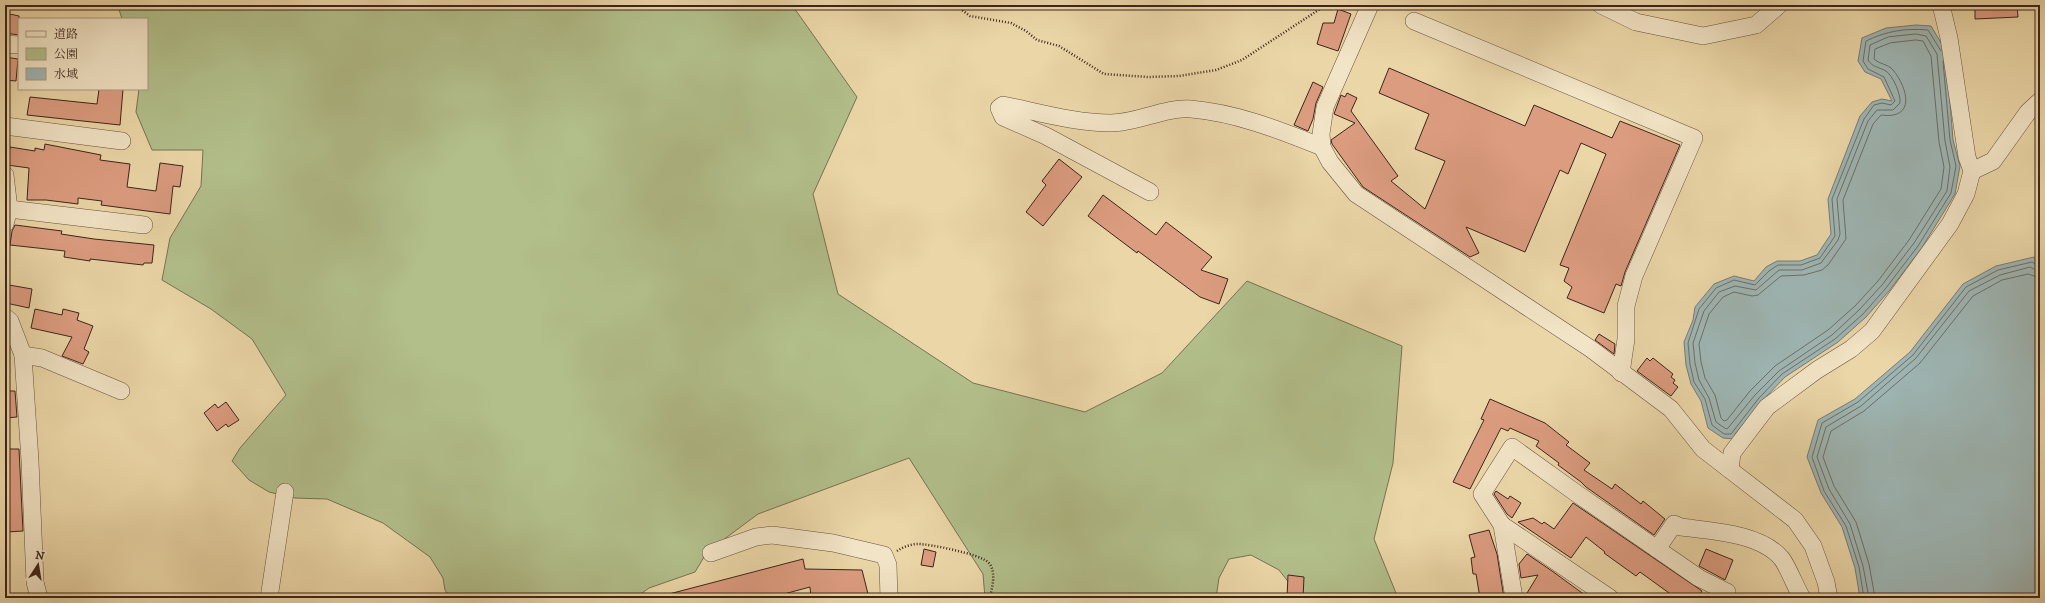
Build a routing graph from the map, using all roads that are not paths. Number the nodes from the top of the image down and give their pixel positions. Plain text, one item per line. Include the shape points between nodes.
1 (1370, 5) edge
2 (1601, 5) edge
3 (1779, 5) edge
4 (1944, 5) edge
5 (1414, 21) dead end
6 (5, 44) edge
7 (18, 45) edge
8 (2040, 101) edge
9 (5, 126) edge
10 (122, 141) dead end
11 (1322, 147) junction
12 (1972, 171) junction
13 (5, 175) edge
14 (1150, 192) dead end
15 (7, 217) edge
16 (144, 225) dead end
17 (5, 317) edge
18 (23, 355) junction
19 (1621, 373) junction
20 (121, 391) dead end
21 (1730, 470) junction
22 (285, 492) dead end
23 (1502, 525) junction
24 (1657, 549) junction
25 (711, 553) dead end
26 (39, 598) edge
27 (268, 598) edge
28 (889, 598) edge
29 (1514, 598) edge
30 (1610, 598) edge
31 (1727, 598) edge
32 (1802, 598) edge
33 (1829, 598) edge

1 - 11 street via 1325,107
2 - 3 street via 1636,22 1702,36 1756,25
4 - 12 street via 1942,9 1949,38 1967,157
5 - 19 street via 1694,138 1634,276 1626,306 1626,339
6 - 7 street
8 - 12 street via 2028,112 1993,161
9 - 10 street
11 - 14 street via 1270,126 1221,113 1189,109 1112,123 1069,118 1003,105 999,108 1003,117 1046,136
11 - 19 street via 1330,162 1356,194 1592,349
12 - 21 street via 1966,194 1950,224 1872,331 1851,349 1817,370 1767,407 1732,453
13 - 15 street
15 - 16 street
17 - 18 street via 10,321
18 - 20 street via 42,358
18 - 26 street via 35,582
19 - 21 street via 1671,409 1703,449
21 - 33 street via 1795,520 1813,546
22 - 27 street
23 - 24 street via 1482,494 1512,447
23 - 29 street
23 - 30 street
24 - 31 street via 1699,578 1726,592
24 - 32 street via 1674,524 1734,535 1770,548 1783,560
25 - 28 street via 756,537 772,535 833,543 884,555 888,565

